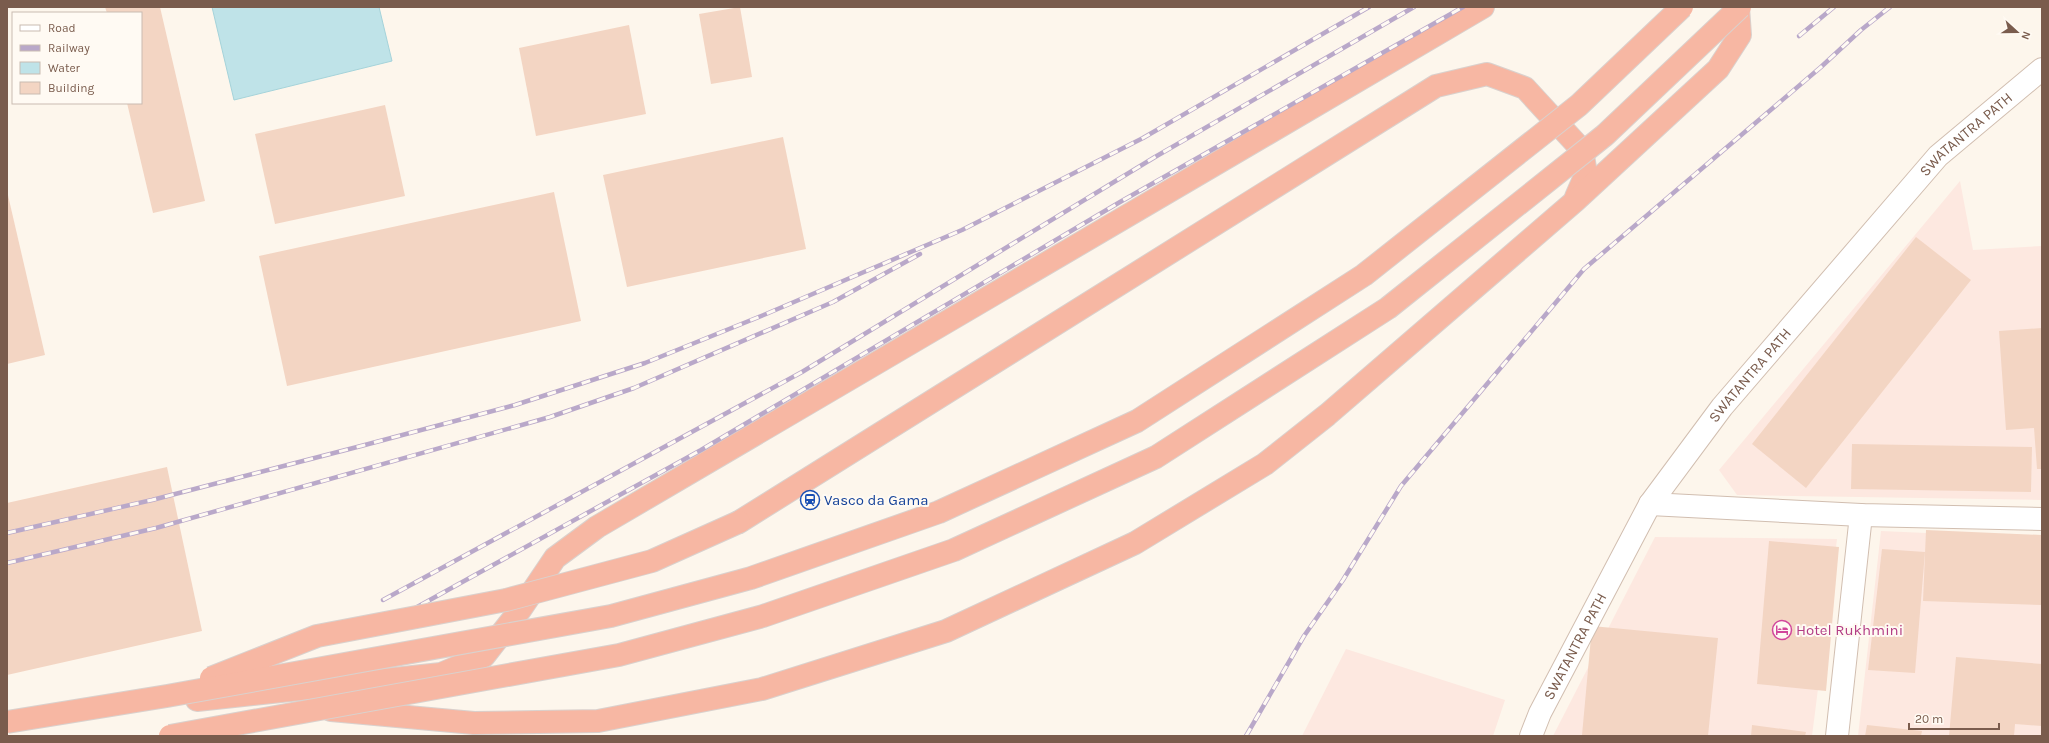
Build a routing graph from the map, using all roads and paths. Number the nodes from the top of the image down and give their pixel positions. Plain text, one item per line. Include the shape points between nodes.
1 (1482, 7) edge
2 (1682, 7) edge
3 (1748, 7) edge
4 (1735, 12) edge
5 (2042, 69) edge
6 (1575, 201) junction
7 (1650, 504) junction
8 (1861, 515) junction
9 (2042, 519) edge
10 (167, 696) junction
11 (319, 709) junction
12 (7, 721) edge
13 (170, 736) edge
14 (1531, 736) edge
15 (1837, 736) edge

1 - 12 highway via 597,527 555,558 520,610 484,656 441,674
2 - 10 highway, bridge via 1579,105 1364,275 1137,421 946,509 751,578 611,616
3 - 4 highway, bridge
4 - 6 highway via 1740,35 1718,69
4 - 11 highway, bridge via 1605,135 1388,308 1156,457 954,550 762,616 619,655
5 - 7 street, SWATANTRA PATH via 1938,156 1722,407
6 - 10 highway, bridge via 1586,174 1582,150 1524,88 1487,74 1436,86 739,522 652,561 506,600 317,636
6 - 11 highway, bridge via 1327,415 1265,464 1135,543 946,631 762,689 598,721 474,723
7 - 8 street
7 - 14 street, SWATANTRA PATH via 1540,713
8 - 9 street
8 - 15 street
10 - 12 highway, bridge
11 - 13 highway, bridge

